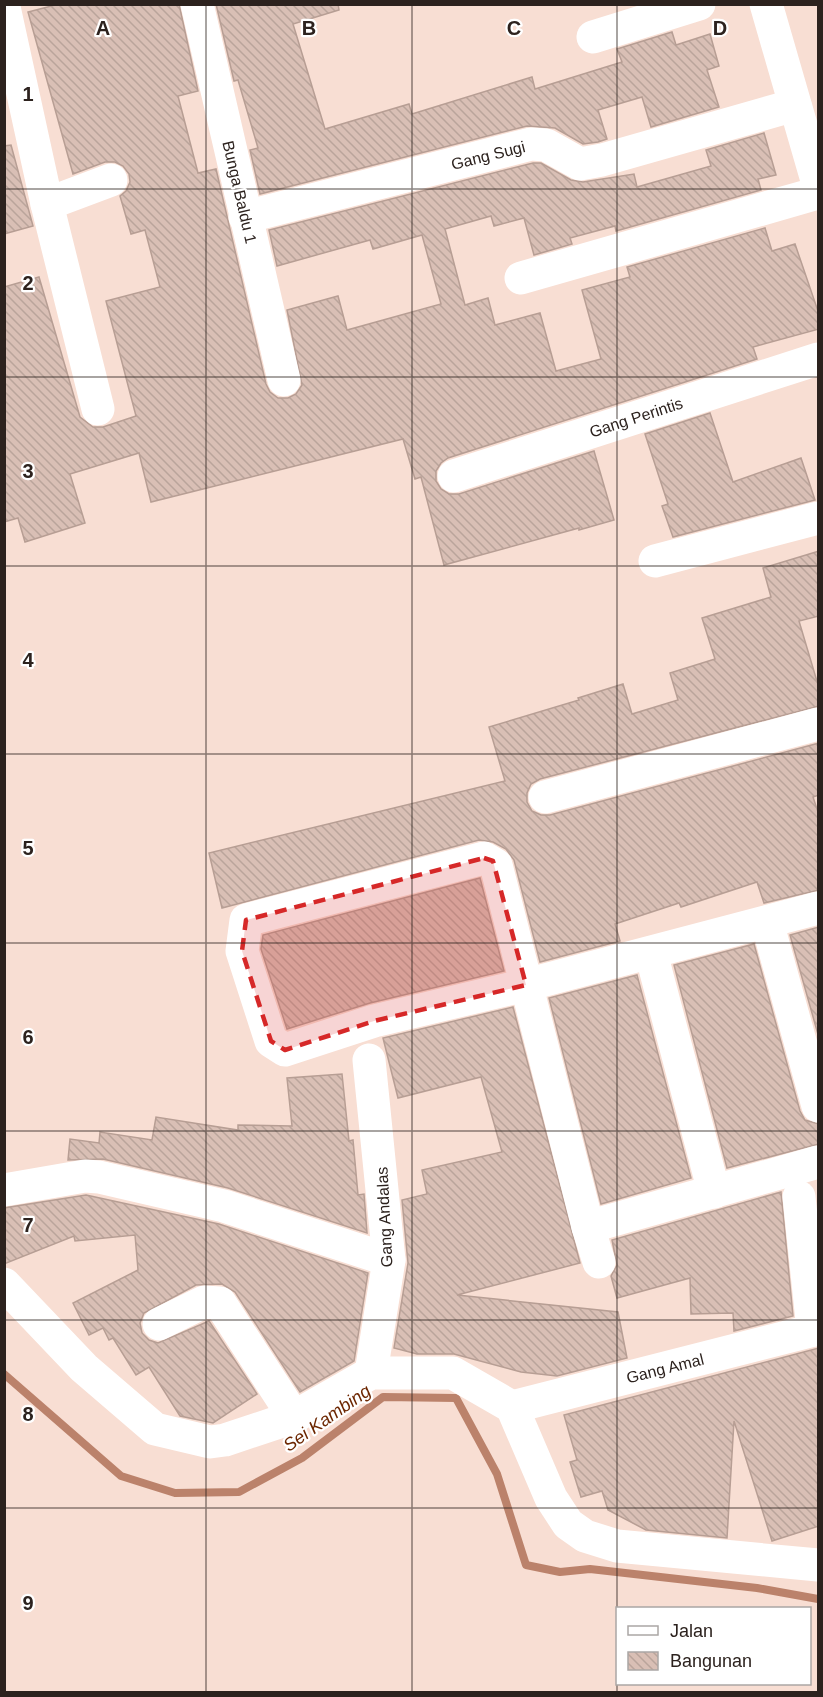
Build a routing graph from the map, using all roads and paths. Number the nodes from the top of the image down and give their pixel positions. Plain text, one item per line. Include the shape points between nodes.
1 (197, 4) edge
2 (699, 4) edge
3 (766, 4) edge
4 (4, 7) edge
5 (593, 37) dead end
6 (795, 105) junction
7 (111, 180) dead end
8 (819, 184) edge
9 (819, 193) edge
10 (47, 204) junction
11 (245, 217) junction
12 (521, 278) dead end
13 (819, 359) edge
14 (284, 380) dead end
15 (98, 409) dead end
16 (454, 476) dead end
17 (819, 518) edge
18 (655, 561) dead end
19 (819, 724) edge
20 (545, 797) dead end
21 (819, 908) edge
22 (767, 922) junction
23 (651, 953) junction
24 (526, 985) junction
25 (369, 1060) dead end
26 (819, 1106) edge
27 (819, 1162) edge
28 (4, 1190) edge
29 (714, 1192) junction
30 (799, 1197) dead end
31 (588, 1227) junction
32 (389, 1260) junction
33 (599, 1262) dead end
34 (4, 1284) edge
35 (159, 1324) dead end
36 (816, 1329) edge
37 (371, 1373) junction
38 (512, 1407) junction
39 (294, 1417) junction
40 (819, 1564) edge

1 - 11 street, Bunga Baldu 1
2 - 5 street
3 - 6 street
4 - 10 street
6 - 8 street
6 - 11 street, Gang Sugi via 602,160 580,164 546,145 531,144
7 - 10 street
9 - 12 street
10 - 15 street
11 - 14 street, Bunga Baldu 1
13 - 16 street, Gang Perintis
17 - 18 street
19 - 20 street
21 - 22 street
22 - 23 street
22 - 26 street
23 - 24 street
23 - 29 street
24 - 24 street via 374,1021 285,1050 271,1041 242,951 242,940 249,918 484,858 496,865
24 - 31 street
25 - 32 street, Gang Andalas
27 - 29 street
28 - 32 street via 99,1177 225,1206
29 - 31 street
30 - 36 street
31 - 33 street
32 - 37 street, Gang Andalas
34 - 39 street via 84,1368 155,1429 210,1442
35 - 39 street via 204,1302 220,1303
36 - 38 street, Gang Amal
37 - 38 street via 453,1373
37 - 39 street
38 - 40 street via 551,1498 568,1524 585,1536 617,1546

